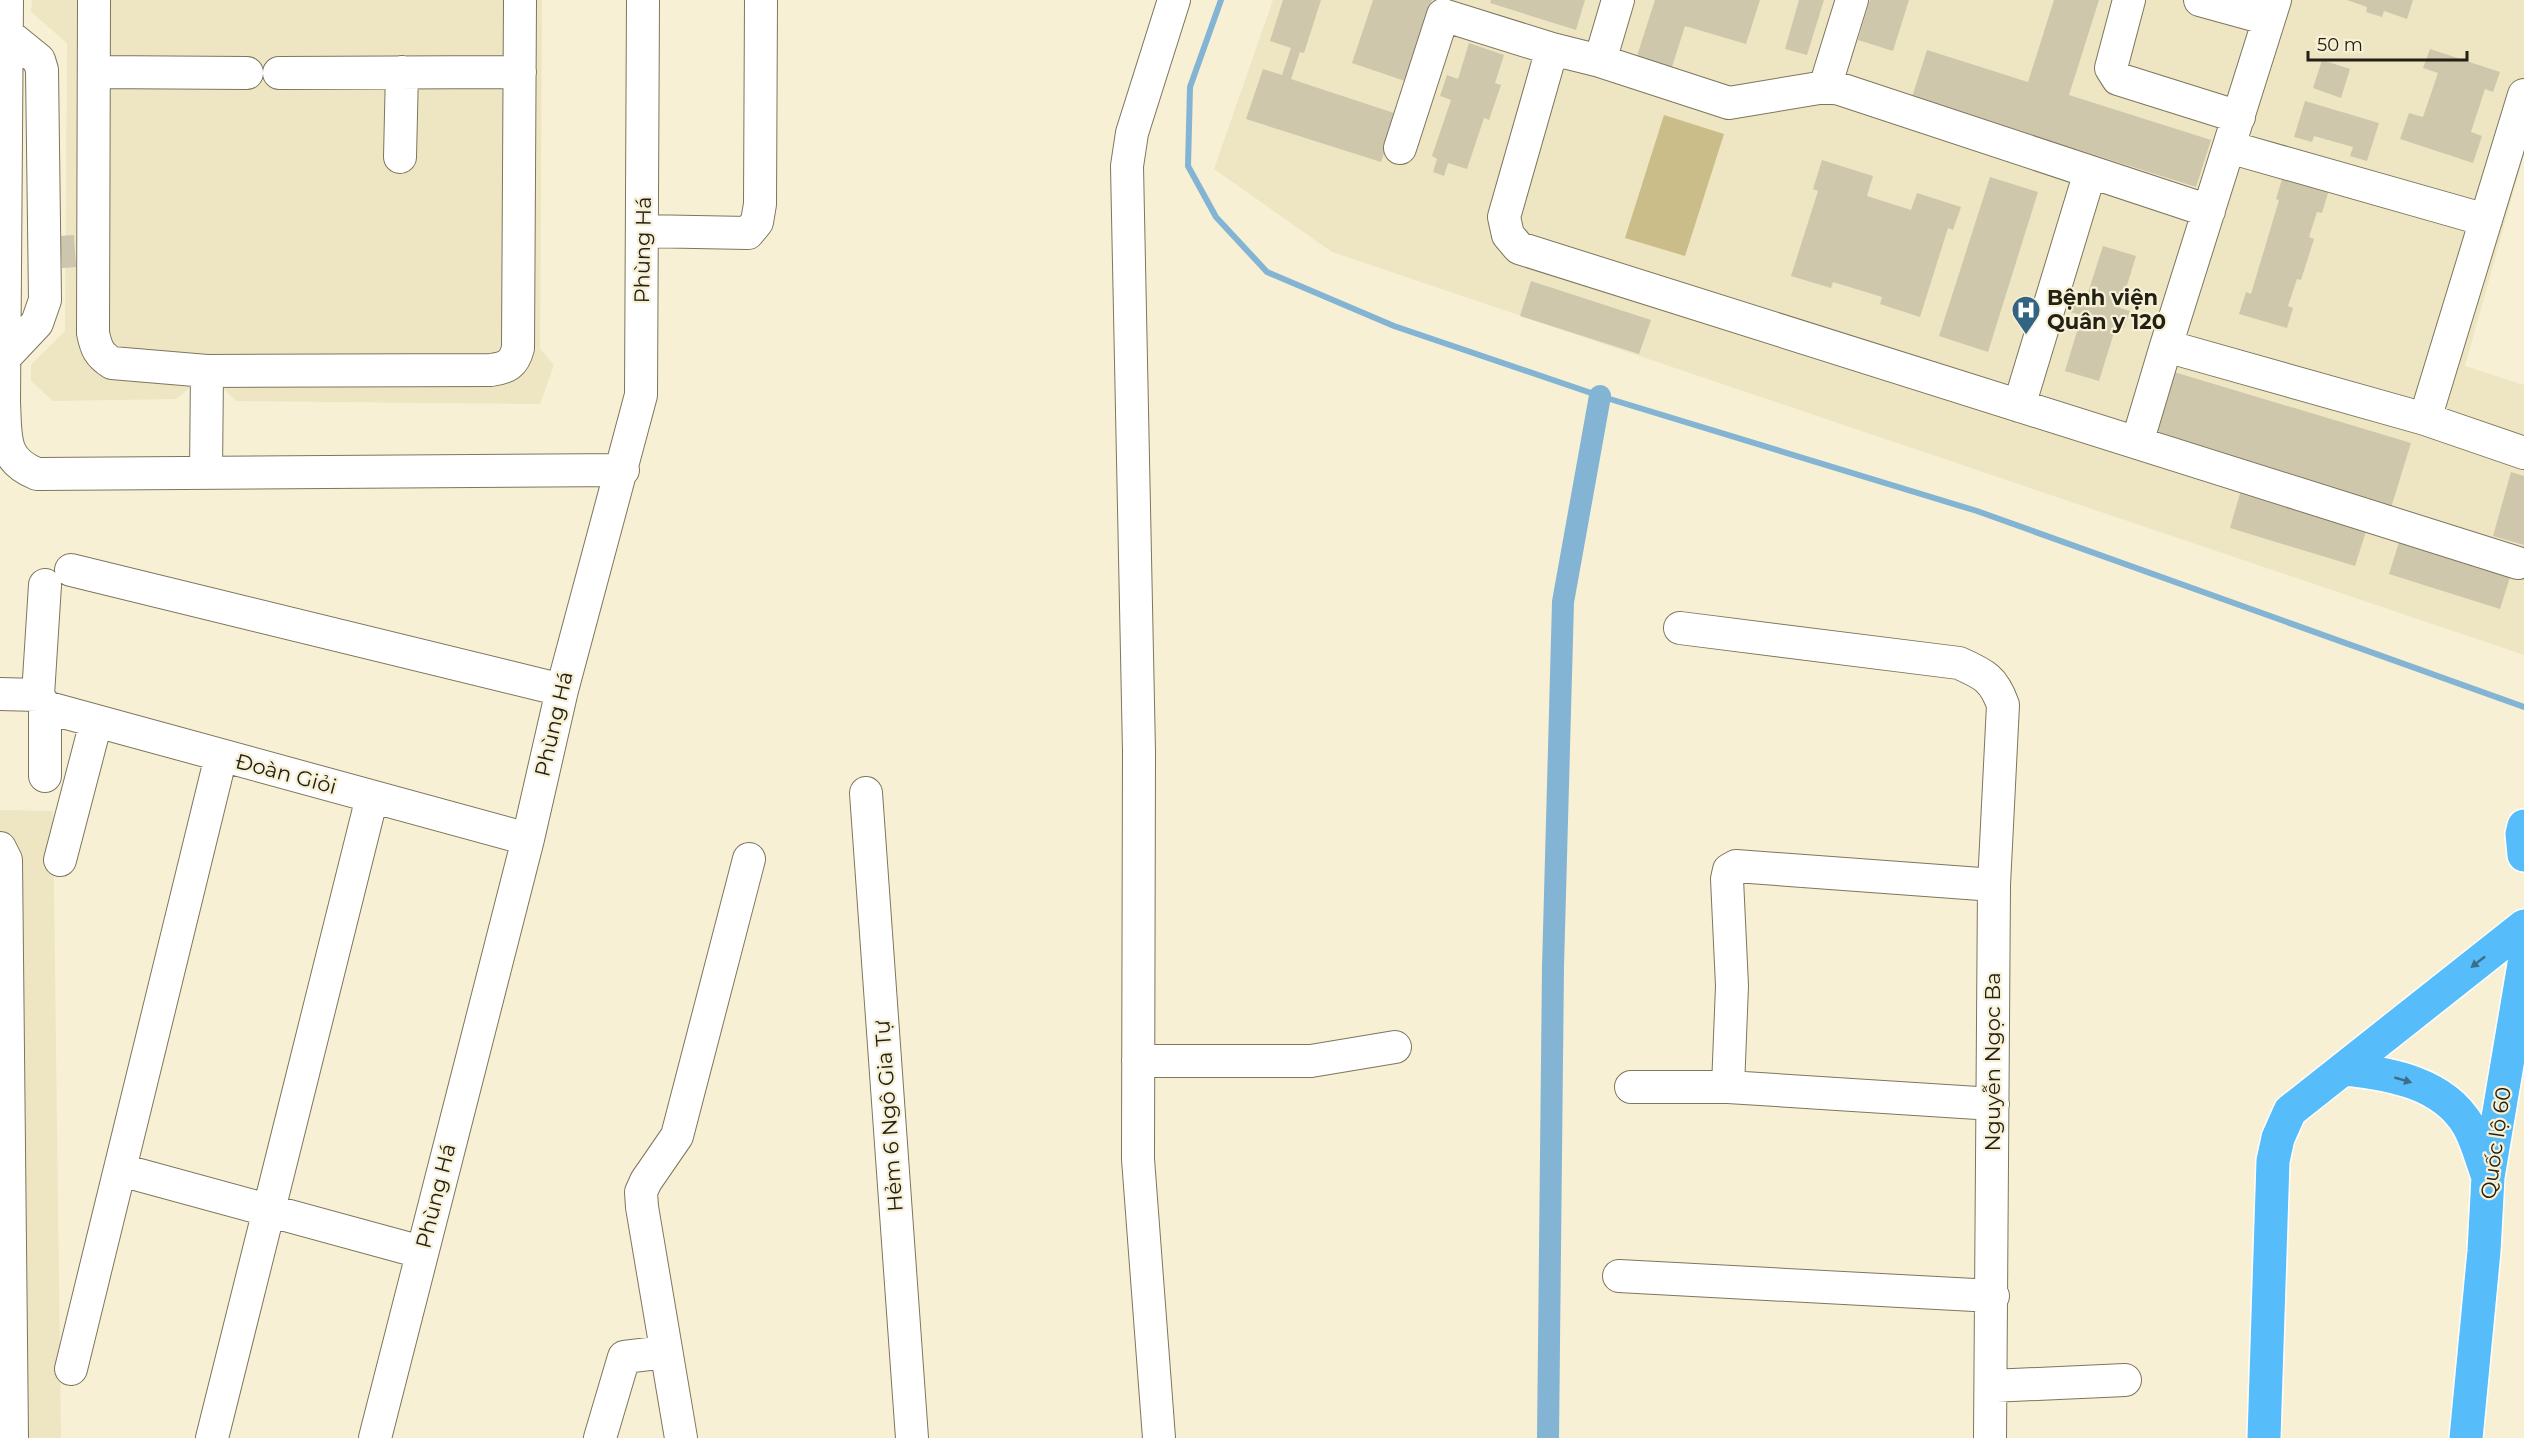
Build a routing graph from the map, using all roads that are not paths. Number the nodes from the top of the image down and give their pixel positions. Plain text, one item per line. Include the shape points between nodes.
1 (7, 0) edge
2 (94, 0) edge
3 (520, 0) edge
4 (643, 0) edge
5 (762, 0) edge
6 (1174, 0) edge
7 (1618, 0) edge
8 (1852, 0) edge
9 (2129, 0) edge
10 (2200, 0) edge
11 (1445, 8) edge
12 (2272, 10) edge
13 (7, 34) junction
14 (1552, 49) junction
15 (1600, 61) junction
16 (94, 72) junction
17 (402, 72) junction
18 (520, 72) junction
19 (247, 73) dead end
20 (279, 74) dead end
21 (1825, 87) junction
22 (2524, 95) edge
23 (2238, 117) junction
24 (2229, 147) junction
25 (1400, 148) dead end
26 (400, 156) dead end
27 (2090, 171) junction
28 (2209, 211) junction
29 (2486, 220) junction
30 (643, 231) junction
31 (68, 252) junction
32 (2166, 346) junction
33 (5, 357) junction
34 (207, 371) junction
35 (2019, 406) junction
36 (2425, 419) junction
37 (2137, 443) junction
38 (2524, 453) edge
39 (622, 470) junction
40 (206, 472) junction
41 (2518, 564) dead end
42 (1680, 628) dead end
43 (562, 690) junction
44 (0, 694) edge
45 (42, 701) junction
46 (96, 722) junction
47 (222, 756) junction
48 (45, 776) dead end
49 (866, 793) dead end
50 (372, 797) junction
51 (528, 839) junction
52 (0, 848) edge
53 (749, 859) dead end
54 (60, 860) dead end
55 (1994, 885) junction
56 (2524, 926) edge
57 (2524, 964) edge
58 (1395, 1047) dead end
59 (1275, 1051) dead end
60 (1148, 1061) junction
61 (2346, 1069) junction
62 (1631, 1087) dead end
63 (1728, 1087) junction
64 (1993, 1104) junction
65 (2524, 1115) edge
66 (121, 1170) junction
67 (2488, 1177) junction
68 (270, 1210) junction
69 (421, 1252) junction
70 (1620, 1276) dead end
71 (1993, 1296) junction
72 (666, 1352) junction
73 (71, 1369) dead end
74 (2125, 1380) dead end
75 (1991, 1386) junction
76 (12, 1438) edge
77 (212, 1438) edge
78 (375, 1438) edge
79 (600, 1438) edge
80 (681, 1438) edge
81 (912, 1438) edge
82 (1159, 1438) edge
83 (1990, 1438) edge
84 (2264, 1438) edge
85 (2466, 1438) edge

1 - 13 street
2 - 16 street
3 - 18 street
4 - 30 street, Phùng Há
5 - 30 street via 757,222 748,233
6 - 60 street via 1132,133 1127,166
7 - 15 street
8 - 21 street
9 - 23 street via 2111,68 2118,80
10 - 12 street
11 - 14 street
11 - 25 street
12 - 23 street
13 - 31 street via 39,60 42,70
13 - 33 street
14 - 15 street
14 - 35 street via 1504,217 1508,235 1519,248
15 - 21 street via 1729,103
16 - 19 street
16 - 31 street
17 - 18 street
17 - 20 street
17 - 26 street
18 - 34 street via 519,348 506,368
21 - 27 street
22 - 29 street
23 - 24 street
24 - 28 street
24 - 29 street
27 - 28 street
27 - 35 street
28 - 32 street
29 - 36 street
30 - 39 street, Phùng Há via 641,395
31 - 33 street via 37,323
31 - 34 street via 101,356 112,363
32 - 36 street
32 - 37 street
33 - 40 street via 9,455 21,467 37,474
34 - 40 street
35 - 37 street
36 - 38 street
37 - 41 street
39 - 40 street
39 - 43 street, Phùng Há
42 - 55 street, Nguyễn Ngọc Ba via 1959,663 1981,673 1996,687 2003,705
43 - 45 street via 58,577
43 - 51 street, Phùng Há
44 - 45 street, Đoàn Giỏi
45 - 46 street, Đoàn Giỏi
45 - 48 street
46 - 47 street, Đoàn Giỏi
46 - 54 street
47 - 50 street, Đoàn Giỏi
47 - 66 street
49 - 81 street, Hẻm 6 Ngô Gia Tự
50 - 51 street, Đoàn Giỏi
50 - 68 street
51 - 69 street, Phùng Há
52 - 76 street via 6,860
53 - 72 street via 677,1136 641,1192
55 - 63 street via 1736,866 1729,870 1732,986
55 - 64 street, Nguyễn Ngọc Ba
56 -> 61 highway
57 - 67 highway, Quốc lộ 60
58 - 60 street via 1321,1061
59 - 60 street via 1176,1050
60 - 82 street via 1140,1210
61 -> 67 highway via 2377,1072 2432,1090 2454,1107 2469,1126
61 - 84 highway via 2290,1111 2278,1138 2273,1161
62 - 63 street
63 - 64 street
64 - 71 street, Nguyễn Ngọc Ba
65 - 67 highway
66 - 68 street
66 - 73 street
67 - 85 highway, Quốc lộ 60
68 - 69 street
68 - 77 street
69 - 78 street, Phùng Há
70 - 71 street
71 - 75 street, Nguyễn Ngọc Ba
72 - 79 street via 624,1357
72 - 80 street
74 - 75 street
75 - 83 street, Nguyễn Ngọc Ba

